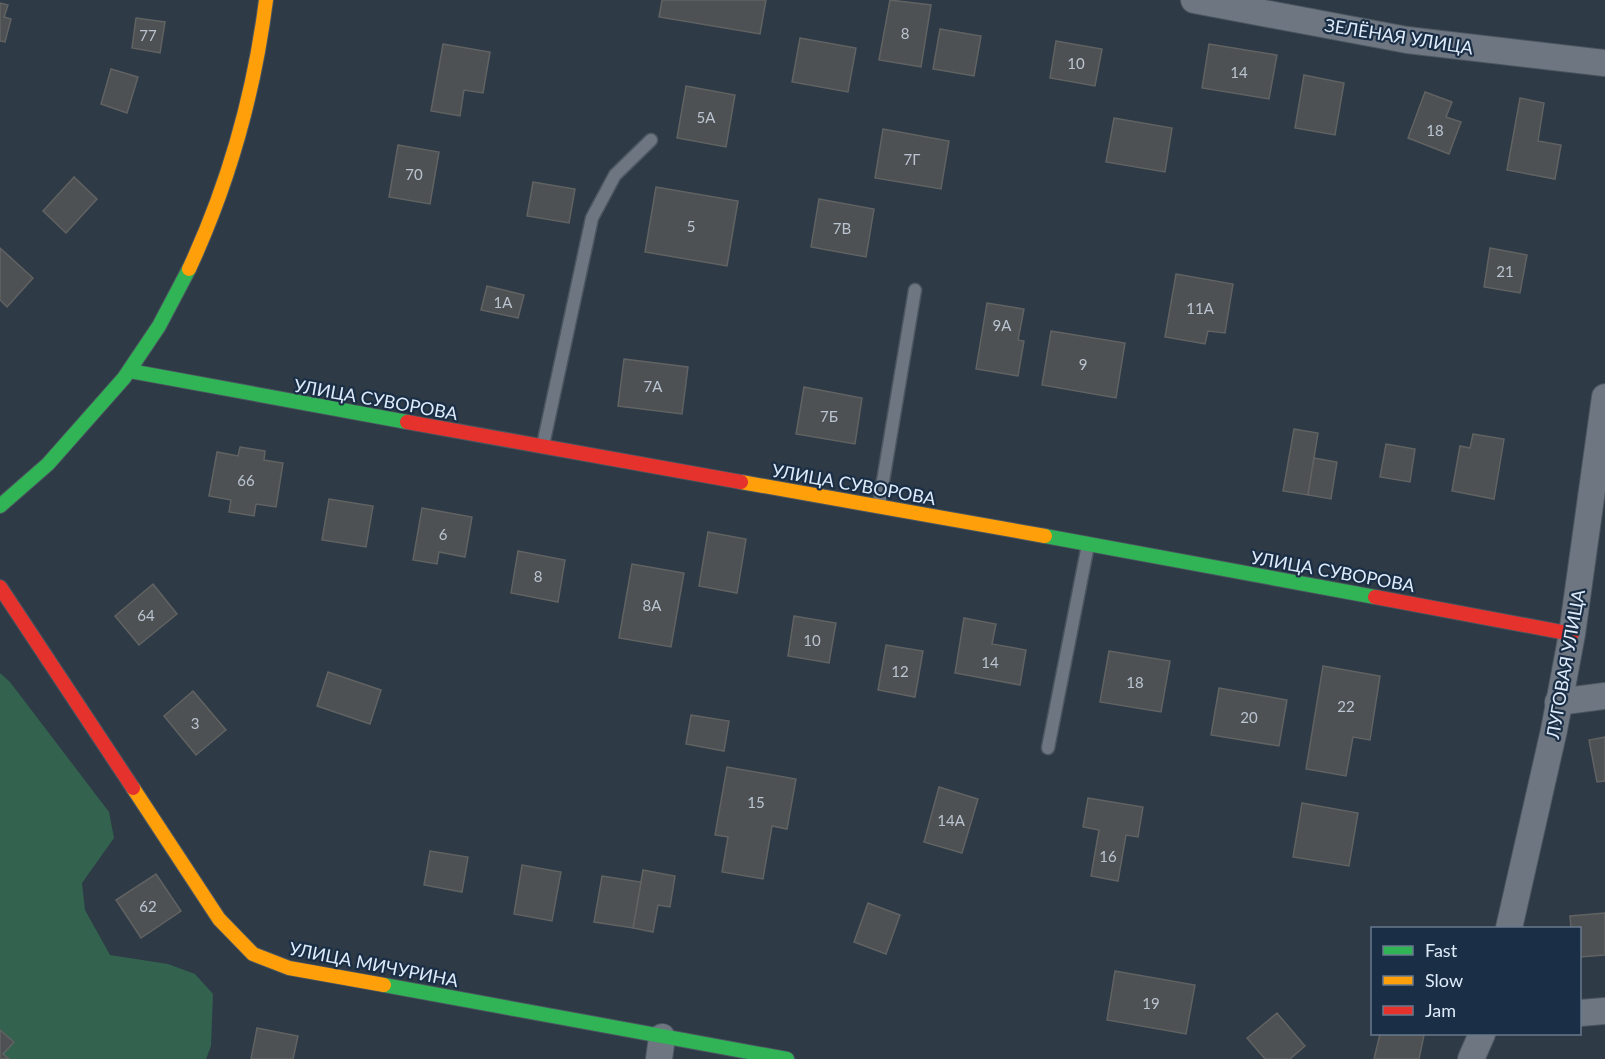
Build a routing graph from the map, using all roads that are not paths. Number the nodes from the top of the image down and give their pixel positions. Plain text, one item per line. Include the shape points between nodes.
1 (266, 0) edge
2 (1194, 0) edge
3 (1605, 63) edge
4 (651, 140) dead end
5 (915, 290) dead end
6 (130, 371) junction
7 (1605, 397) edge
8 (543, 447) junction
9 (1599, 477) edge
10 (0, 506) edge
11 (879, 507) junction
12 (1088, 544) junction
13 (0, 587) edge
14 (1572, 634) junction
15 (1605, 696) edge
16 (1558, 702) junction
17 (1048, 748) dead end
18 (1509, 927) edge
19 (1605, 1011) edge
20 (1581, 1012) edge
21 (1482, 1035) edge
22 (660, 1048) edge
23 (787, 1059) edge
24 (1471, 1059) edge

1 - 6 street via 245,120 223,192 169,310
2 - 3 street, ЗЕЛЁНАЯ УЛИЦА via 1407,40
4 - 8 lane via 615,175 592,218
5 - 11 lane
6 - 8 street, УЛИЦА СУВОРОВА
6 - 10 street via 70,441
7 - 9 street, ЛУГОВАЯ УЛИЦА
8 - 11 street, УЛИЦА СУВОРОВА
9 - 14 street, ЛУГОВАЯ УЛИЦА
11 - 12 street, УЛИЦА СУВОРОВА
12 - 14 street, УЛИЦА СУВОРОВА
12 - 17 lane
13 - 22 street, УЛИЦА МИЧУРИНА via 219,919 253,954 289,968
14 - 16 street, ЛУГОВАЯ УЛИЦА
15 - 16 street
16 - 18 street, ЛУГОВАЯ УЛИЦА
19 - 20 street
21 - 24 street
22 - 23 street, УЛИЦА МИЧУРИНА

